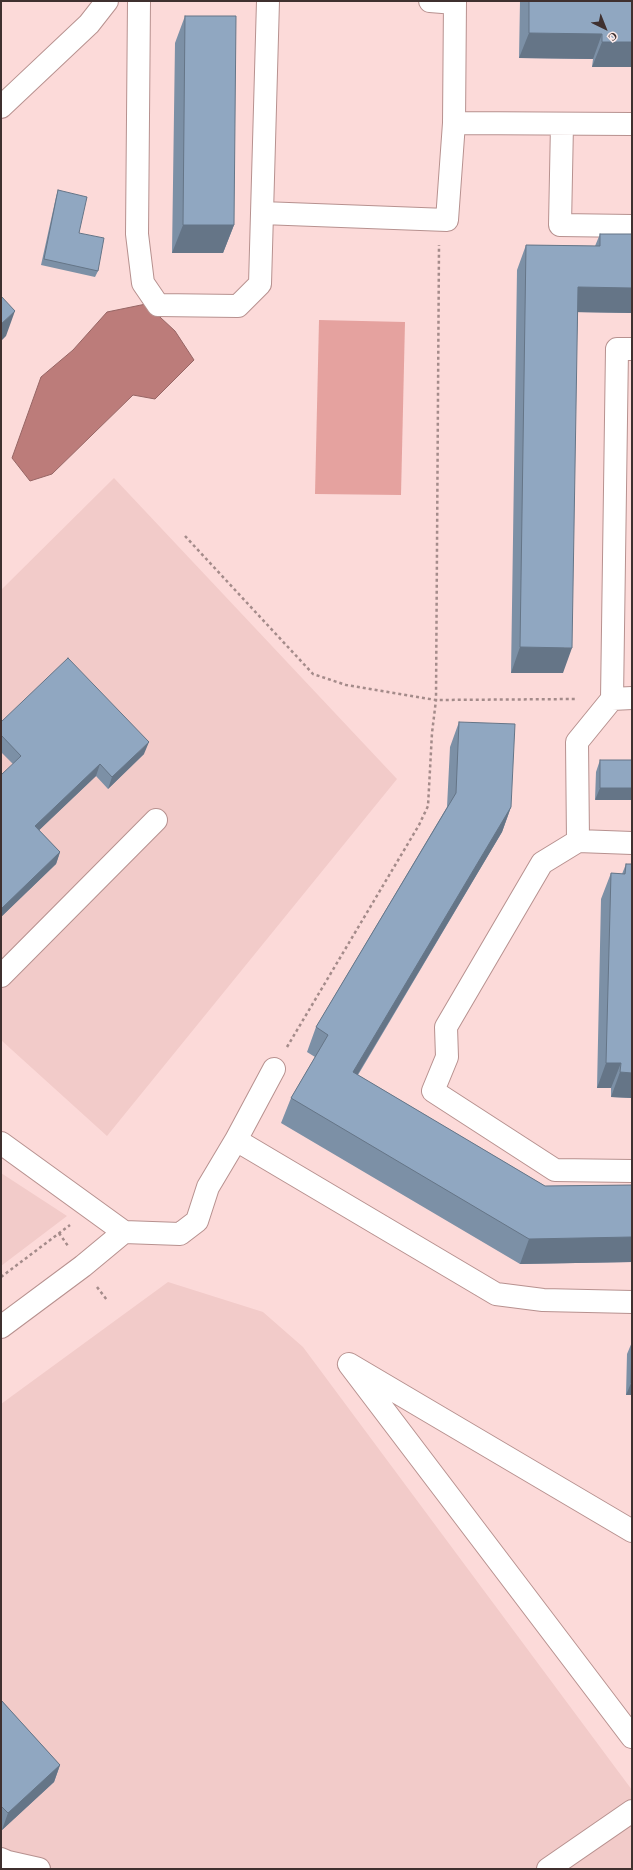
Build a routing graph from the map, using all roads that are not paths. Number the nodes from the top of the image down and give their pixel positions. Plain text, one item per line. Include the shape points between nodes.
1 (107, 1) edge
2 (139, 1) edge
3 (268, 1) edge
4 (430, 1) edge
5 (455, 2) edge
6 (1, 108) edge
7 (454, 123) junction
8 (562, 124) junction
9 (632, 124) edge
10 (262, 213) junction
11 (632, 226) edge
12 (632, 349) edge
13 (622, 699) edge
14 (156, 820) dead end
15 (578, 841) junction
16 (632, 843) edge
17 (1, 976) edge
18 (274, 1069) road end
19 (236, 1140) junction
20 (1, 1143) edge
21 (632, 1171) edge
22 (124, 1232) junction
23 (632, 1302) edge
24 (1, 1327) edge
25 (632, 1530) edge
26 (631, 1729) edge
27 (632, 1811) edge
28 (4, 1863) edge
29 (39, 1869) edge
30 (548, 1869) edge

1 - 6 street via 89,24
2 - 10 street via 137,234 143,283 158,305 238,306 260,284
3 - 10 street
4 - 5 street
5 - 7 street
7 - 8 street
7 - 10 street via 447,220
8 - 9 street
8 - 11 street via 560,225
12 - 13 street via 617,349
13 - 15 street via 577,742
14 - 17 street
15 - 16 street
15 - 21 street via 542,863 446,1027 447,1057 433,1091 555,1170
18 - 19 street
19 - 22 street via 208,1187 197,1221 180,1234
19 - 23 street via 496,1294 543,1300
20 - 22 street
22 - 24 street
25 - 26 street via 349,1364
27 - 30 street
28 - 29 street

